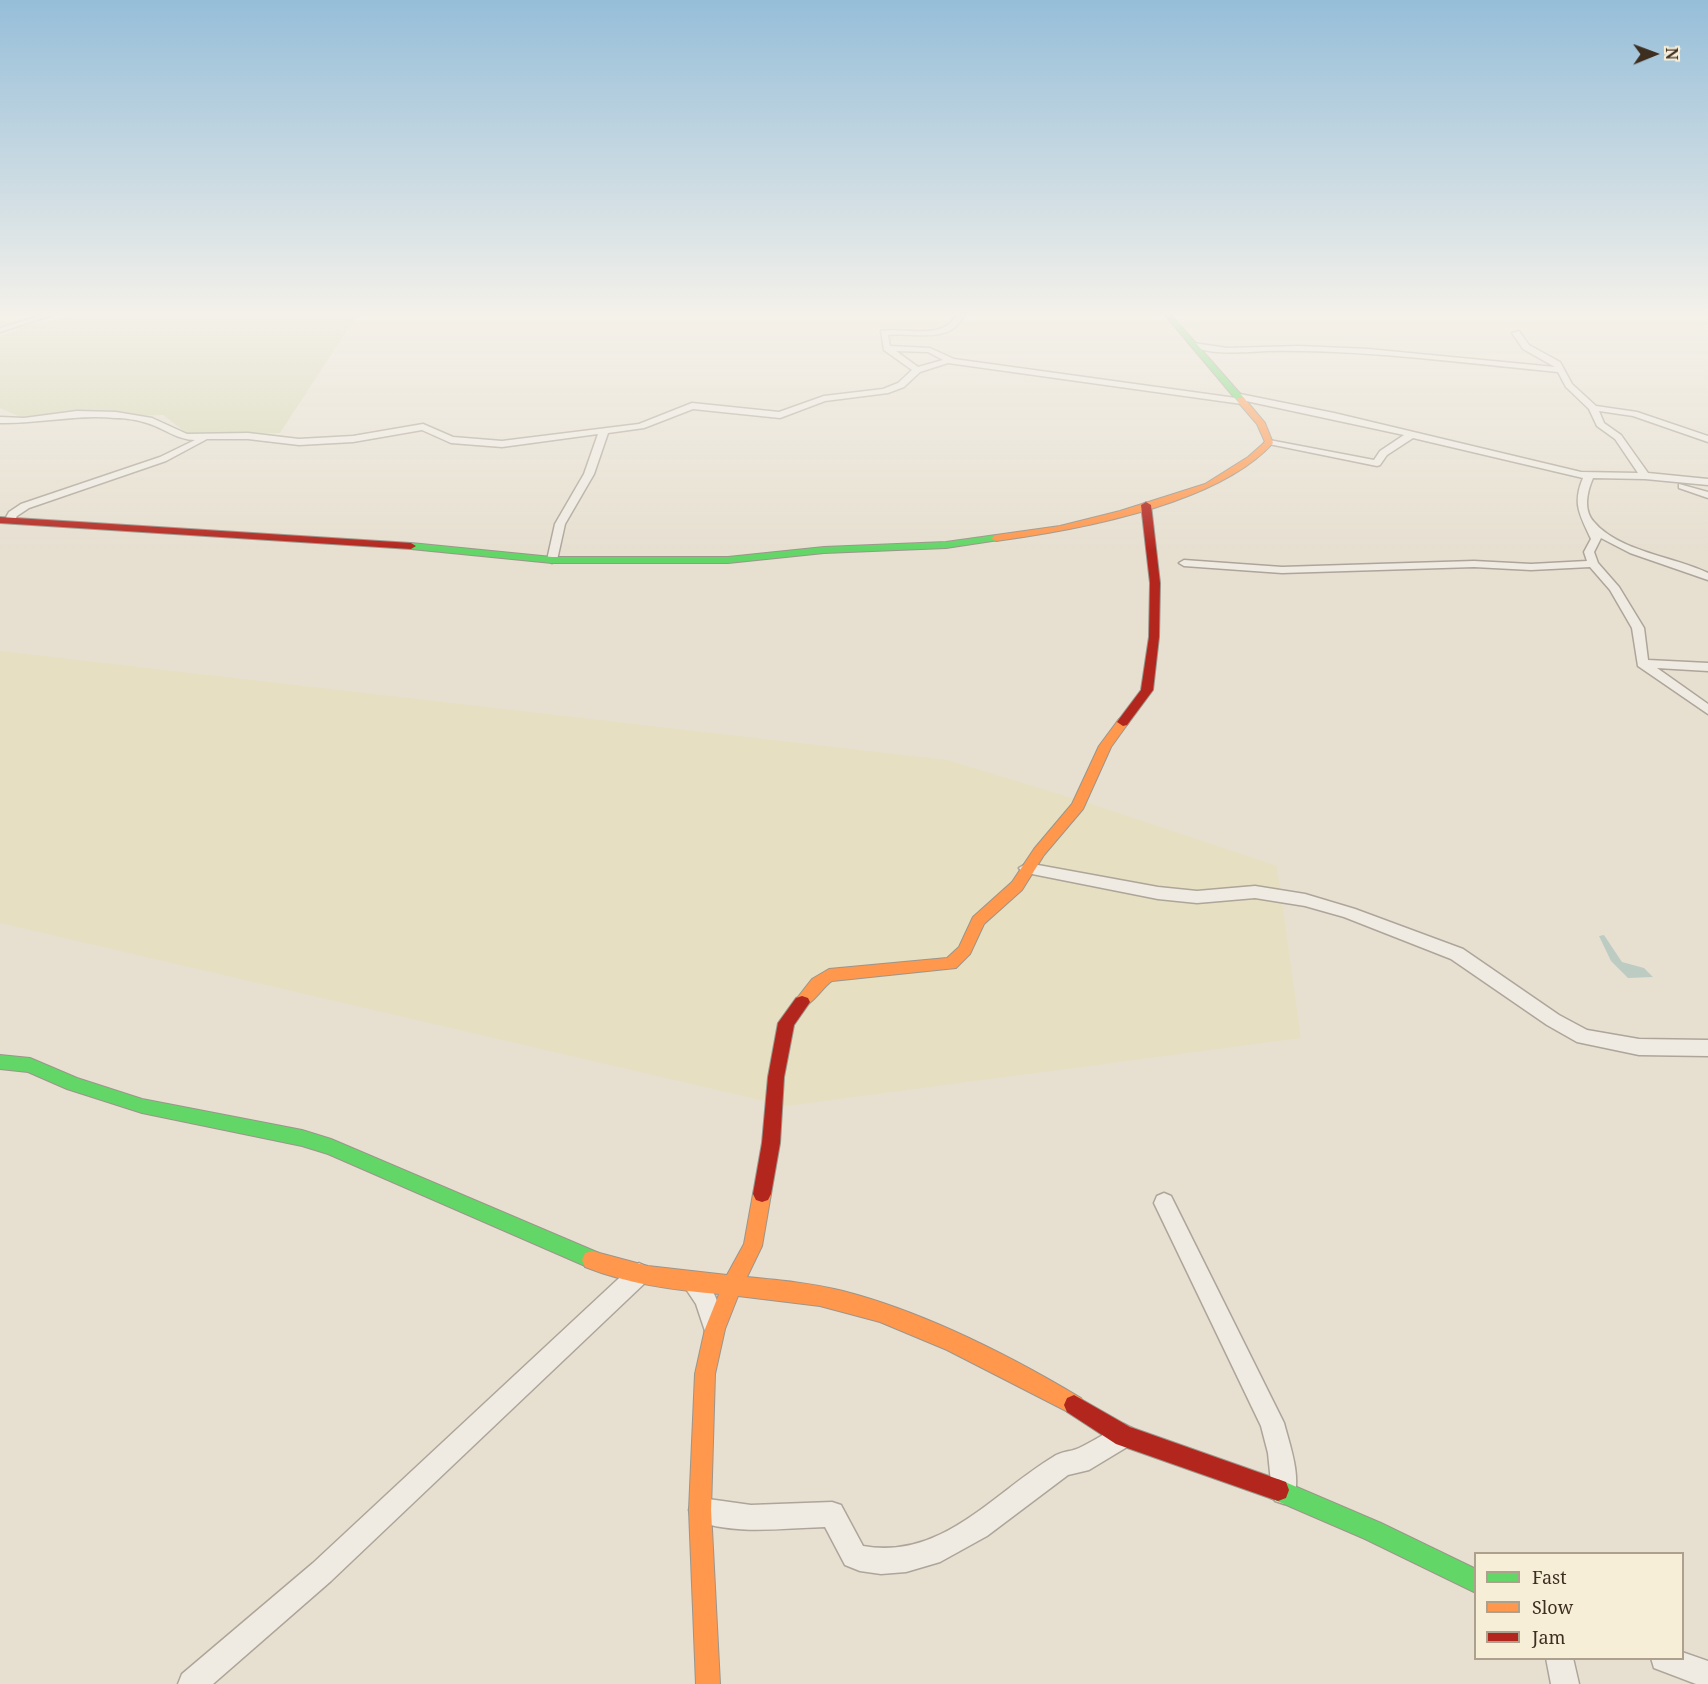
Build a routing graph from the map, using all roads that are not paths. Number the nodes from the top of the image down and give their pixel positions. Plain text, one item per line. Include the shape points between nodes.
1 (865, 394) edge
2 (1200, 394) edge
3 (1236, 394) edge
4 (1577, 394) edge
5 (1241, 399) junction
6 (1593, 408) junction
7 (0, 420) edge
8 (605, 430) junction
9 (1411, 435) junction
10 (207, 437) junction
11 (1708, 439) edge
12 (1269, 442) junction
13 (1589, 475) junction
14 (1645, 476) junction
15 (1657, 477) junction
16 (1708, 482) edge
17 (1708, 495) edge
18 (1146, 505) junction
19 (4, 520) edge
20 (1589, 522) junction
21 (552, 560) junction
22 (1184, 563) dead end
23 (1593, 564) junction
24 (1708, 577) edge
25 (1642, 663) junction
26 (1708, 667) edge
27 (1708, 710) edge
28 (1027, 868) junction
29 (1708, 1048) edge
30 (0, 1062) edge
31 (1164, 1203) dead end
32 (639, 1274) junction
33 (693, 1283) junction
34 (730, 1288) junction
35 (715, 1329) junction
36 (1124, 1436) junction
37 (1284, 1492) junction
38 (700, 1510) junction
39 (1474, 1581) edge
40 (1559, 1660) edge
41 (1667, 1660) edge
42 (1708, 1675) edge
43 (192, 1684) edge
44 (708, 1684) edge
45 (1565, 1684) edge

1 - 8 street via 824,399 780,415 692,406 649,424
2 - 5 street
3 - 5 street
4 - 6 street
5 - 9 street
5 - 12 street via 1266,429
6 - 11 street via 1634,414
6 - 14 street via 1597,420 1618,437
7 - 10 street via 24,422 77,414 116,415 150,420 186,437
8 - 10 street via 492,444 441,437 423,427 318,442
8 - 21 street via 584,483 554,534
9 - 12 street via 1383,453 1377,463
9 - 13 street
10 - 19 street via 163,459 25,506
12 - 18 street via 1251,459 1210,485
13 - 14 street
13 - 20 street via 1582,498
14 - 15 street
15 - 16 street
15 - 17 street
18 - 21 street via 1060,529 946,545 824,550 716,561
18 - 28 street via 1155,583 1147,690 1105,746 1078,806
19 - 21 street via 384,543
20 - 23 street via 1596,539 1589,552
20 - 24 street via 1633,552
22 - 23 street via 1292,570
23 - 25 street via 1615,589 1638,628
25 - 26 street
25 - 27 street
28 - 29 street via 1158,893 1197,897 1256,892 1305,900 1456,954 1583,1037 1639,1047
28 - 34 street via 1017,886 978,921 965,950 951,964 834,973 817,983 792,1013 786,1023 780,1058 771,1143 753,1246
30 - 32 street via 30,1065 73,1084 142,1106 331,1147 595,1261
31 - 37 street via 1272,1423
32 - 33 street
32 - 43 street via 340,1556
33 - 34 street
33 - 35 street via 705,1298
34 - 35 street
34 - 36 street via 818,1295 860,1304 913,1323 1043,1386
35 - 38 street via 705,1374
36 - 37 street
36 - 38 street via 1080,1461 1063,1464 975,1531 922,1554 891,1561 854,1556 832,1514 751,1517
37 - 39 street
38 - 44 street
40 - 45 street
41 - 42 street

